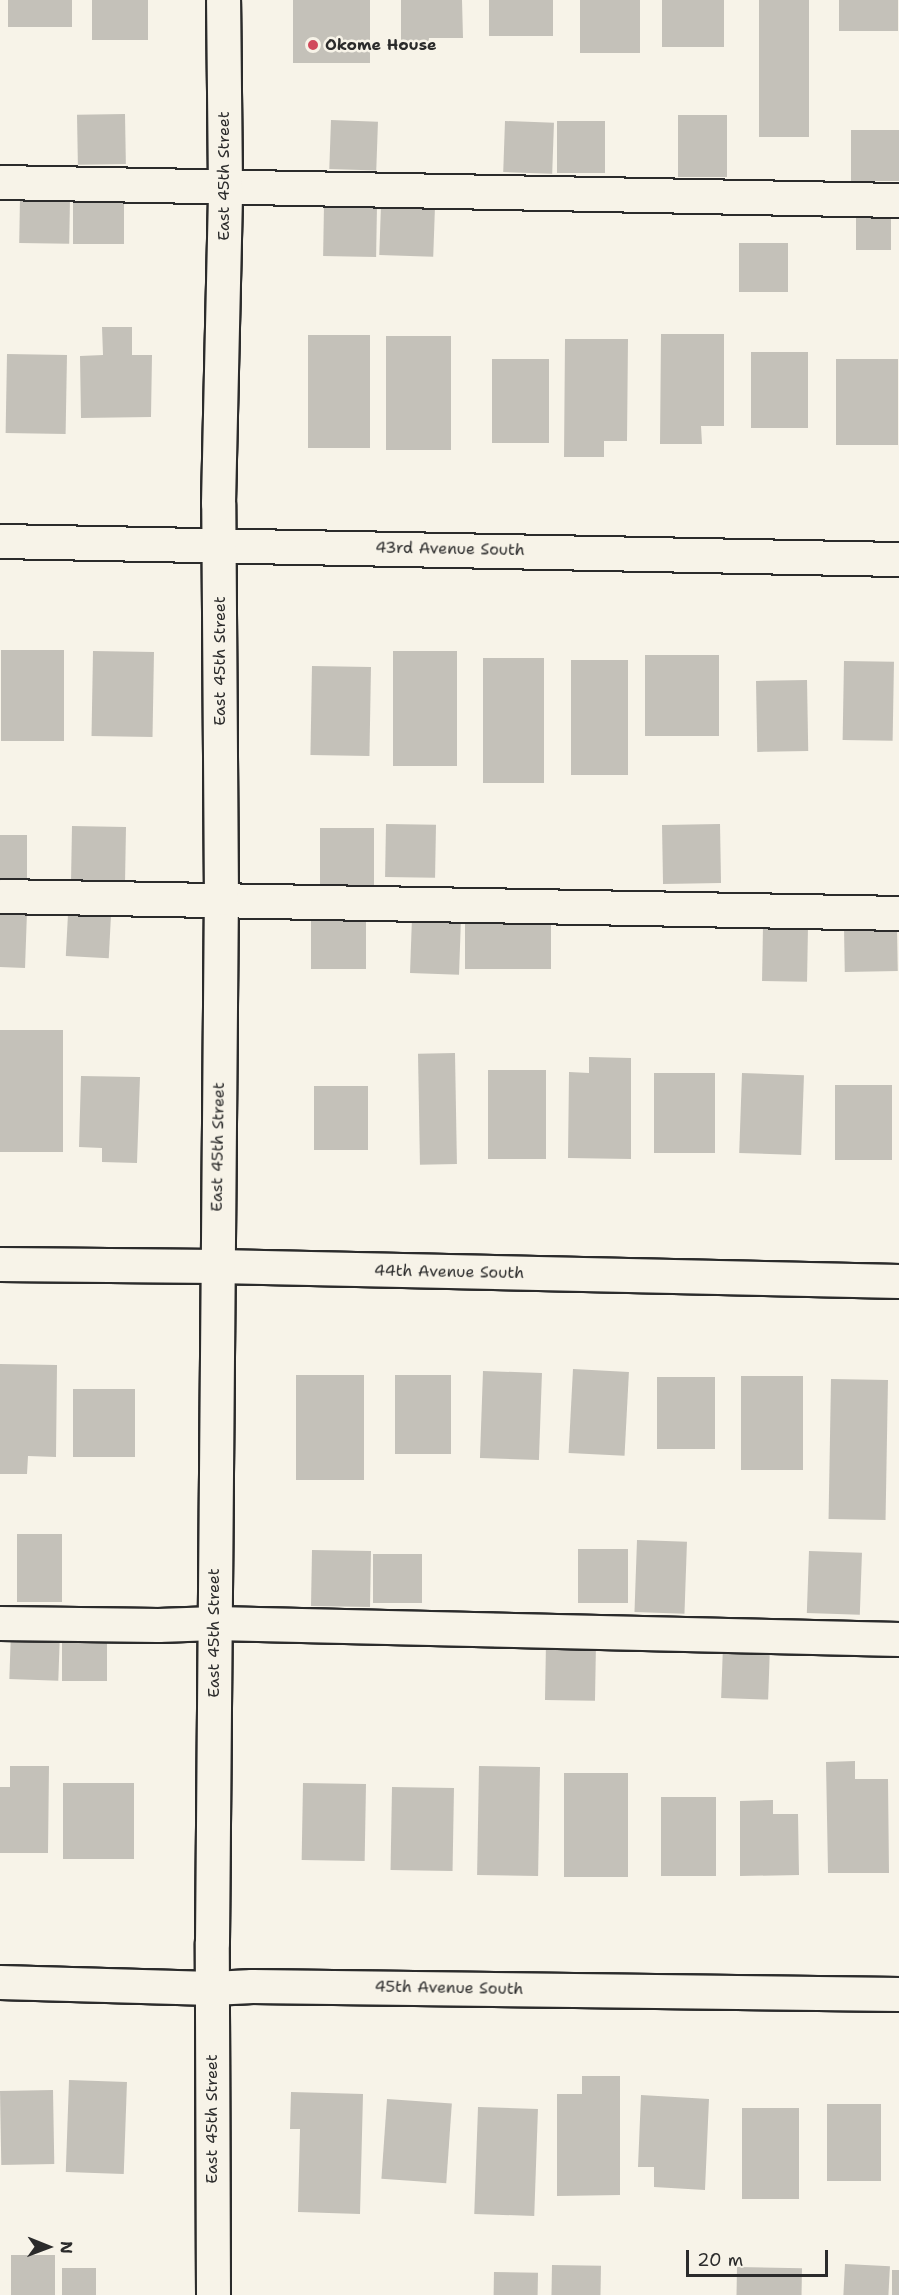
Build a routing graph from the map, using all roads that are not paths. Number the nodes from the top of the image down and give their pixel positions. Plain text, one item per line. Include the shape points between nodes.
1 (223, 0) edge
2 (0, 182) edge
3 (225, 186) junction
4 (899, 200) edge
5 (0, 541) edge
6 (220, 543) junction
7 (899, 559) edge
8 (0, 896) edge
9 (221, 898) junction
10 (899, 913) edge
11 (0, 1264) edge
12 (217, 1266) junction
13 (899, 1281) edge
14 (0, 1623) edge
15 (214, 1623) junction
16 (899, 1638) edge
17 (0, 1982) edge
18 (212, 1988) junction
19 (899, 1994) edge
20 (213, 2295) edge

1 - 3 street, East 45th Street
2 - 3 street
3 - 4 street
3 - 6 street, East 45th Street
5 - 6 street, 43rd Avenue South
6 - 7 street, 43rd Avenue South
6 - 9 street, East 45th Street
8 - 9 street
9 - 10 street
9 - 12 street, East 45th Street
11 - 12 street, 44th Avenue South
12 - 13 street, 44th Avenue South
12 - 15 street, East 45th Street
14 - 15 street
15 - 16 street
15 - 18 street, East 45th Street
17 - 18 street, 45th Avenue South
18 - 19 street, 45th Avenue South
18 - 20 street, East 45th Street

